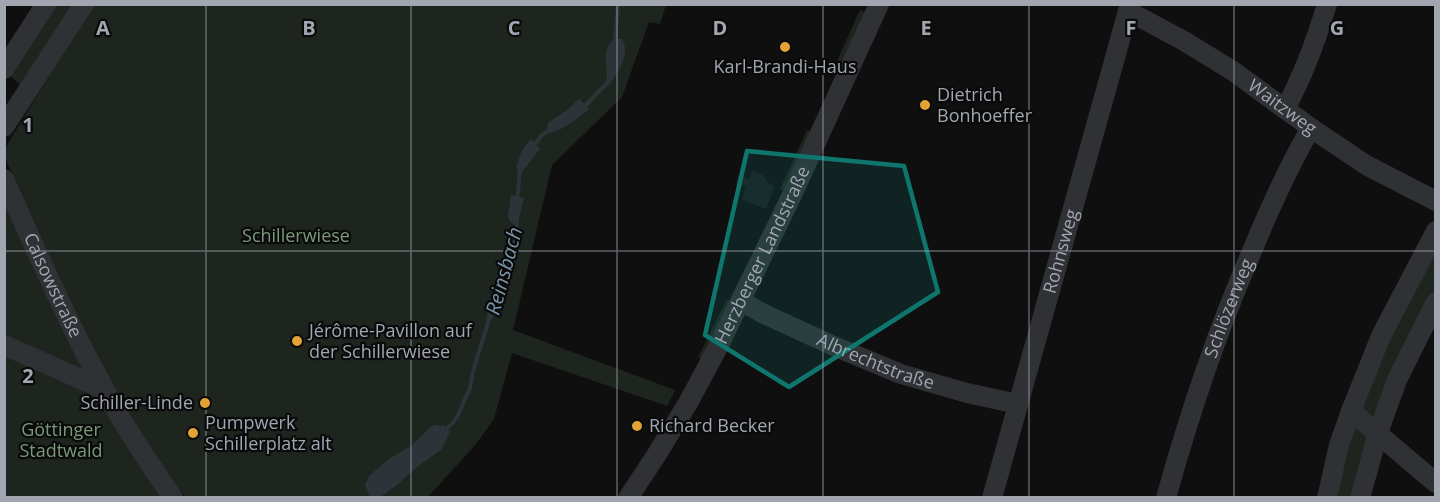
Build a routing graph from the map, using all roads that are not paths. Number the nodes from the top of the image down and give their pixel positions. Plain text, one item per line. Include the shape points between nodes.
1 (46, 4) edge
2 (84, 4) edge
3 (879, 4) edge
4 (1327, 4) edge
5 (1129, 8) edge
6 (4, 69) edge
7 (1285, 109) junction
8 (4, 127) edge
9 (1311, 128) junction
10 (4, 179) edge
11 (1436, 201) edge
12 (1436, 231) edge
13 (741, 301) junction
14 (1436, 302) edge
15 (4, 345) edge
16 (105, 390) junction
17 (1018, 404) junction
18 (1351, 411) junction
19 (1378, 433) junction
20 (1436, 483) edge
21 (173, 498) edge
22 (628, 498) edge
23 (992, 498) edge
24 (1166, 498) edge
25 (1327, 498) edge
26 (1360, 498) edge

1 - 6 street
2 - 8 street
3 - 13 street, Herzberger Landstraße
4 - 7 street via 1305,69
5 - 7 street, Waitzweg via 1233,71
5 - 17 street, Rohnsweg
7 - 9 street, Waitzweg
9 - 11 street, Waitzweg via 1366,165
9 - 24 street, Schlözerweg via 1272,204 1235,292 1202,377
10 - 16 street, Calsowstraße
12 - 18 street via 1381,336
13 - 17 street, Albrechtstraße via 901,374
13 - 22 street, Herzberger Landstraße via 688,403
14 - 19 street via 1397,380
15 - 16 street
16 - 21 street, Calsowstraße
17 - 23 street, Rohnsweg
18 - 19 street
18 - 25 street
19 - 20 street
19 - 26 street

